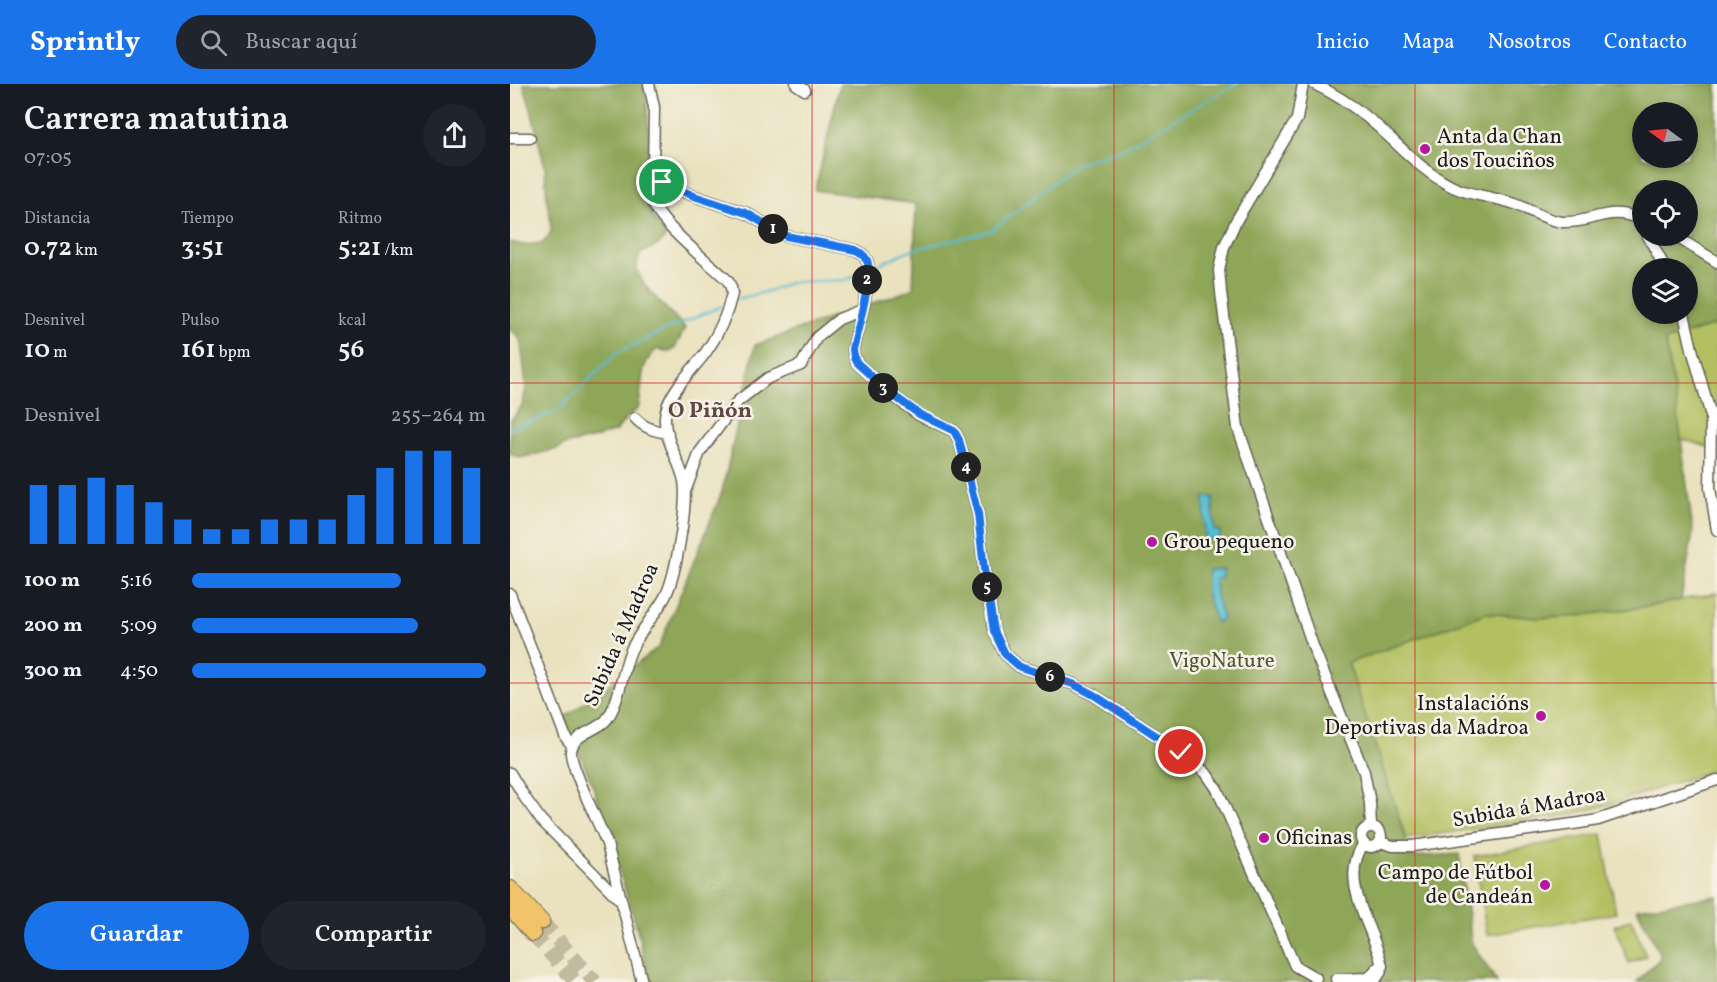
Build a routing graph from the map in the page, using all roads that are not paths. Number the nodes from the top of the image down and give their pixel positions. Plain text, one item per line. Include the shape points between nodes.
1 (649, 84) edge
2 (1303, 84) edge
3 (1314, 84) edge
4 (510, 138) edge
5 (530, 138) dead end
6 (654, 185) junction
7 (1632, 217) edge
8 (1691, 246) edge
9 (1717, 262) edge
10 (862, 310) junction
11 (1686, 324) edge
12 (635, 418) dead end
13 (668, 433) junction
14 (1714, 440) edge
15 (684, 492) junction
16 (1717, 530) edge
17 (510, 594) edge
18 (572, 745) junction
19 (510, 773) edge
20 (1717, 780) edge
21 (1371, 827) junction
22 (1380, 842) junction
23 (1364, 843) junction
24 (510, 888) edge
25 (620, 901) junction
26 (510, 908) edge
27 (1380, 958) junction
28 (1336, 980) edge
29 (1314, 981) edge
30 (642, 982) edge
31 (1374, 982) edge

1 - 6 street via 654,107
2 - 21 street via 1297,119 1224,247 1221,292 1238,428 1314,649 1364,772
3 - 7 street via 1355,108 1410,157 1454,187 1560,222 1611,213
4 - 5 street
6 - 10 street via 662,182 746,213 786,236 864,254 868,264
6 - 13 street, Subida á Madroa via 651,197 671,230 715,267 732,288 730,305 718,332 671,398 665,413
8 - 9 street
10 - 15 street, Subida á Madroa via 839,319 817,337 801,365 768,378 738,401 700,452
10 - 29 street via 853,349 857,363 919,414 954,431 959,440 978,514 994,631 1005,654 1020,667 1094,695 1206,773 1221,798 1295,966
11 - 14 street
12 - 13 street via 650,429
13 - 15 street, Subida á Madroa via 684,480
14 - 16 street via 1710,488
15 - 18 street, Subida á Madroa via 674,572 665,597 631,650 606,721
17 - 18 street
18 - 25 street via 573,764 604,835
19 - 25 street via 541,820
20 - 22 street, Subida á Madroa via 1598,820 1412,846
21 - 22 street via 1380,831
21 - 23 street via 1362,833
22 - 23 street, Subida á Madroa via 1371,846
23 - 27 street via 1358,852 1354,880
24 - 26 highway via 537,928
25 - 30 street
27 - 28 street via 1369,978
27 - 31 street via 1382,966
28 - 29 street via 1324,974

